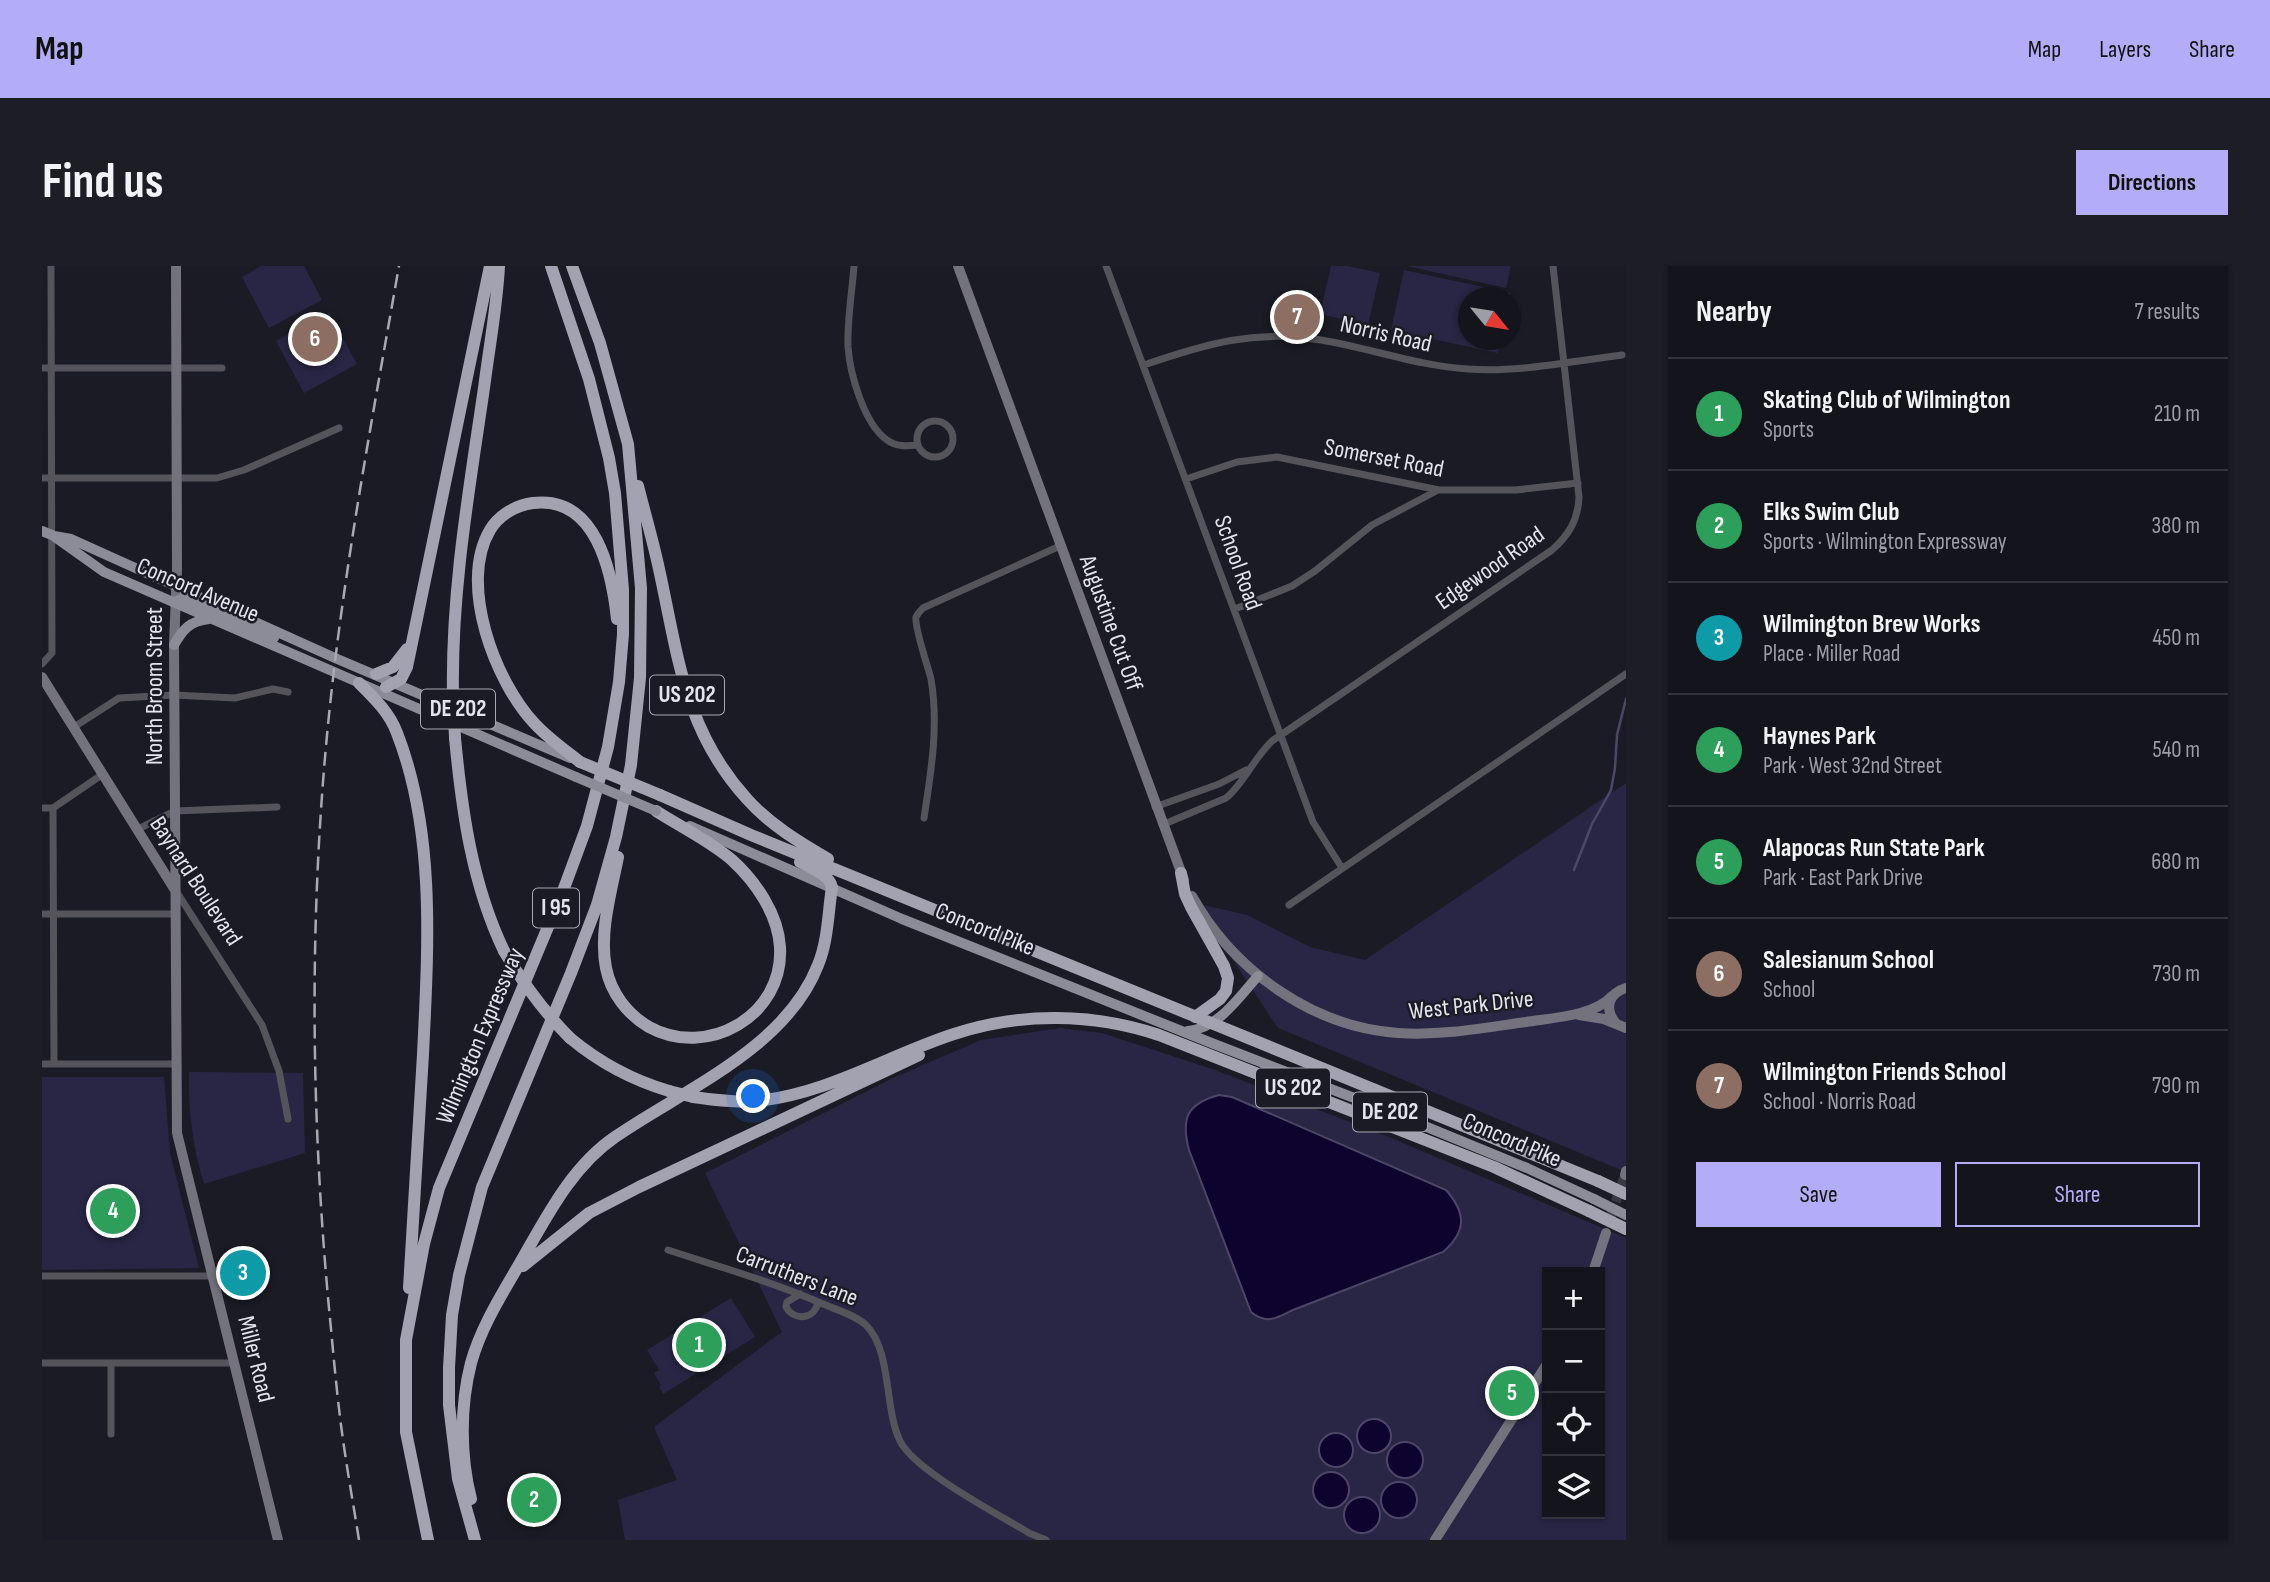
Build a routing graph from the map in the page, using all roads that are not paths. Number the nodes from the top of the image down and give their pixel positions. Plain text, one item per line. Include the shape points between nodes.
1 (51, 266) edge
2 (176, 266) edge
3 (489, 266) edge
4 (499, 266) edge
5 (551, 266) edge
6 (572, 266) edge
7 (854, 266) edge
8 (958, 266) edge
9 (1106, 266) edge
10 (1553, 266) edge
11 (1622, 355) dead end
12 (1564, 362) junction
13 (1144, 365) junction
14 (42, 368) edge
15 (51, 368) junction
16 (176, 368) junction
17 (222, 368) dead end
18 (339, 428) dead end
19 (628, 444) junction
20 (918, 445) junction
21 (42, 478) edge
22 (51, 478) junction
23 (176, 478) junction
24 (1186, 479) junction
25 (1578, 483) junction
26 (1439, 490) junction
27 (47, 533) edge
28 (1060, 545) junction
29 (176, 585) junction
30 (174, 602) junction
31 (1235, 609) junction
32 (211, 618) junction
33 (416, 626) junction
34 (174, 645) junction
35 (335, 658) joint
36 (42, 664) edge
37 (333, 672) joint
38 (376, 674) junction
39 (1626, 674) edge
40 (42, 677) edge
41 (359, 683) junction
42 (391, 685) junction
43 (288, 692) dead end
44 (174, 695) junction
45 (637, 707) junction
46 (74, 727) junction
47 (1281, 735) junction
48 (608, 747) junction
49 (580, 762) junction
50 (1249, 768) junction
51 (103, 774) junction
52 (277, 807) dead end
53 (1156, 807) junction
54 (42, 808) edge
55 (53, 808) junction
56 (175, 811) junction
57 (656, 811) junction
58 (924, 818) dead end
59 (1163, 825) junction
60 (138, 829) junction
61 (751, 835) junction
62 (1342, 868) junction
63 (1181, 873) junction
64 (858, 878) junction
65 (832, 887) junction
66 (176, 890) junction
67 (1289, 905) dead end
68 (42, 914) edge
69 (53, 914) junction
70 (175, 914) junction
71 (1258, 976) junction
72 (1626, 988) edge
73 (1612, 996) junction
74 (1575, 1014) junction
75 (1195, 1017) junction
76 (1212, 1024) junction
77 (1620, 1025) edge
78 (985, 1026) junction
79 (1185, 1031) junction
80 (1626, 1037) edge
81 (42, 1064) edge
82 (54, 1064) junction
83 (175, 1064) junction
84 (288, 1119) dead end
85 (1626, 1194) edge
86 (1591, 1205) junction
87 (1626, 1215) edge
88 (1626, 1229) edge
89 (1606, 1233) dead end
90 (668, 1250) dead end
91 (1595, 1267) edge
92 (514, 1273) junction
93 (42, 1276) edge
94 (214, 1276) junction
95 (801, 1294) junction
96 (818, 1302) junction
97 (405, 1340) junction
98 (42, 1363) edge
99 (235, 1363) junction
100 (111, 1364) junction
101 (1542, 1372) edge
102 (111, 1434) dead end
103 (278, 1540) edge
104 (428, 1540) edge
105 (475, 1540) edge
106 (482, 1540) edge
107 (1046, 1540) edge
108 (1435, 1540) edge

1 - 15 street
2 - 16 street, North Broom Street
3 - 33 highway
4 - 78 highway, US 202, bridge via 457,577 453,696 461,800 471,856 488,912 520,979 570,1038 622,1073 669,1091 737,1102 778,1098 828,1084 936,1040
5 - 48 highway, Wilmington Expressway / I 95 via 600,418 620,531 623,634
6 - 19 highway, I 95 via 600,343
7 - 20 street via 848,348 865,410 887,440 899,446
8 - 28 street, Augustine Cut Off
9 - 13 street, School Road
10 - 12 street, Edgewood Road
11 - 12 street, Norris Road
12 - 13 street, Norris Road via 1465,369 1324,340 1254,336
12 - 25 street, Edgewood Road
13 - 24 street, School Road
14 - 15 street
15 - 16 street
15 - 22 street
16 - 17 street
16 - 23 street, North Broom Street
18 - 23 street via 229,475
19 - 45 highway, I 95 via 641,589
19 - 64 highway, US 202 via 683,681 704,739 734,783 765,816
20 - 20 street via 929,456 941,456 951,446 951,431 940,421 927,422 919,431
21 - 22 street
22 - 23 street
22 - 27 street
23 - 29 street, North Broom Street
24 - 26 street, Somerset Road via 1237,462 1277,457
24 - 31 street, School Road
25 - 26 street, Somerset Road via 1516,490
25 - 47 street, Edgewood Road via 1573,524 1552,550
26 - 31 street via 1372,525 1292,586
27 - 29 main road, Concord Avenue / DE 202
27 - 30 main road, Concord Avenue / DE 202 via 104,572
27 - 36 street via 52,653
28 - 53 street, Augustine Cut Off
28 - 58 street via 918,614 916,626 931,679 934,732
29 - 30 street, North Broom Street
29 - 35 main road, Concord Avenue / DE 202
30 - 32 main road, Concord Avenue / DE 202
30 - 34 street, North Broom Street
30 - 42 main road via 192,601
31 - 47 street, School Road
32 - 34 main road via 188,625
32 - 37 main road, Concord Avenue / DE 202
33 - 38 highway via 404,656
33 - 42 highway via 407,667
34 - 44 street, North Broom Street
35 - 38 main road, Concord Pike / DE 202
37 - 41 main road, Concord Pike / DE 202
38 - 42 main road, Concord Pike / DE 202
39 - 62 street
40 - 46 street, Baynard Boulevard
41 - 57 main road, Concord Pike / DE 202, bridge
41 - 97 highway via 383,706 397,732 414,793 427,891 427,967
42 - 49 main road, Concord Pike / DE 202
43 - 44 street via 273,689 235,698
44 - 46 street via 119,698
44 - 56 street, North Broom Street
45 - 57 highway via 629,809 604,937 606,967 620,1002 645,1025 697,1039 744,1022 768,995 780,958 777,928 765,900 733,861
45 - 105 highway, I 95 via 631,765 597,905 482,1187 459,1275 452,1315 449,1405 458,1479
46 - 51 street, Baynard Boulevard
47 - 50 street, Edgewood Road
47 - 62 street, School Road via 1313,822
48 - 49 highway via 617,617 604,553 597,538 570,510 552,503 529,503 508,511 487,536 479,574 482,613 496,664 514,696 535,724
48 - 97 highway, Wilmington Expressway / I 95 via 571,869 439,1188
49 - 61 highway, Concord Pike / DE 202, bridge
50 - 53 street, Edgewood Road
50 - 59 street, Edgewood Road via 1226,799
51 - 55 street
51 - 60 street, Baynard Boulevard
52 - 56 street
53 - 59 street, Augustine Cut Off
54 - 55 street
55 - 69 street
56 - 60 street
56 - 66 street, North Broom Street
57 - 65 main road, Concord Pike / DE 202
59 - 63 street, Augustine Cut Off
60 - 66 street, Baynard Boulevard
61 - 64 highway, Concord Pike / DE 202
61 - 65 highway via 824,875
62 - 67 street
63 - 71 street, Augustine Cut Off via 1202,912
63 - 75 highway via 1185,894 1228,978 1220,999
64 - 75 highway, Concord Pike / US 202
65 - 79 main road, Concord Pike / DE 202
65 - 92 highway via 817,968 782,1021 747,1053 614,1137 563,1191
66 - 70 street, North Broom Street
66 - 84 street, Baynard Boulevard via 262,1025 279,1072
68 - 69 street
69 - 70 street
69 - 82 street
70 - 83 street, North Broom Street
71 - 74 street, West Park Drive via 1312,1009 1397,1033 1467,1030
71 - 76 main road
72 - 73 street, West Park Drive
73 - 74 street, West Park Drive
73 - 77 street via 1608,1010
74 - 77 street, West Park Drive
75 - 76 highway, Concord Pike / US 202
76 - 79 main road
76 - 85 highway, Concord Pike / US 202, bridge
77 - 80 street
78 - 86 highway, US 202 via 1064,1017 1143,1030
78 - 92 highway via 589,1213
79 - 86 main road, Concord Pike / DE 202 via 1502,1158
81 - 82 street
82 - 83 street
83 - 94 street, Miller Road via 179,1143
86 - 87 main road, Concord Pike / DE 202, bridge
86 - 88 highway, US 202, bridge
89 - 91 street
90 - 95 street, Carruthers Lane
92 - 106 highway via 485,1325 464,1400 469,1490
93 - 94 street
94 - 99 street, Miller Road
95 - 96 street, Carruthers Lane
95 - 96 street via 787,1302 792,1315 811,1315
96 - 107 street, Carruthers Lane via 860,1320 873,1334 897,1434 913,1458
97 - 104 highway, Wilmington Expressway / I 95 via 406,1432
98 - 100 street
99 - 100 street
99 - 103 street, Miller Road
100 - 102 street
101 - 108 street

